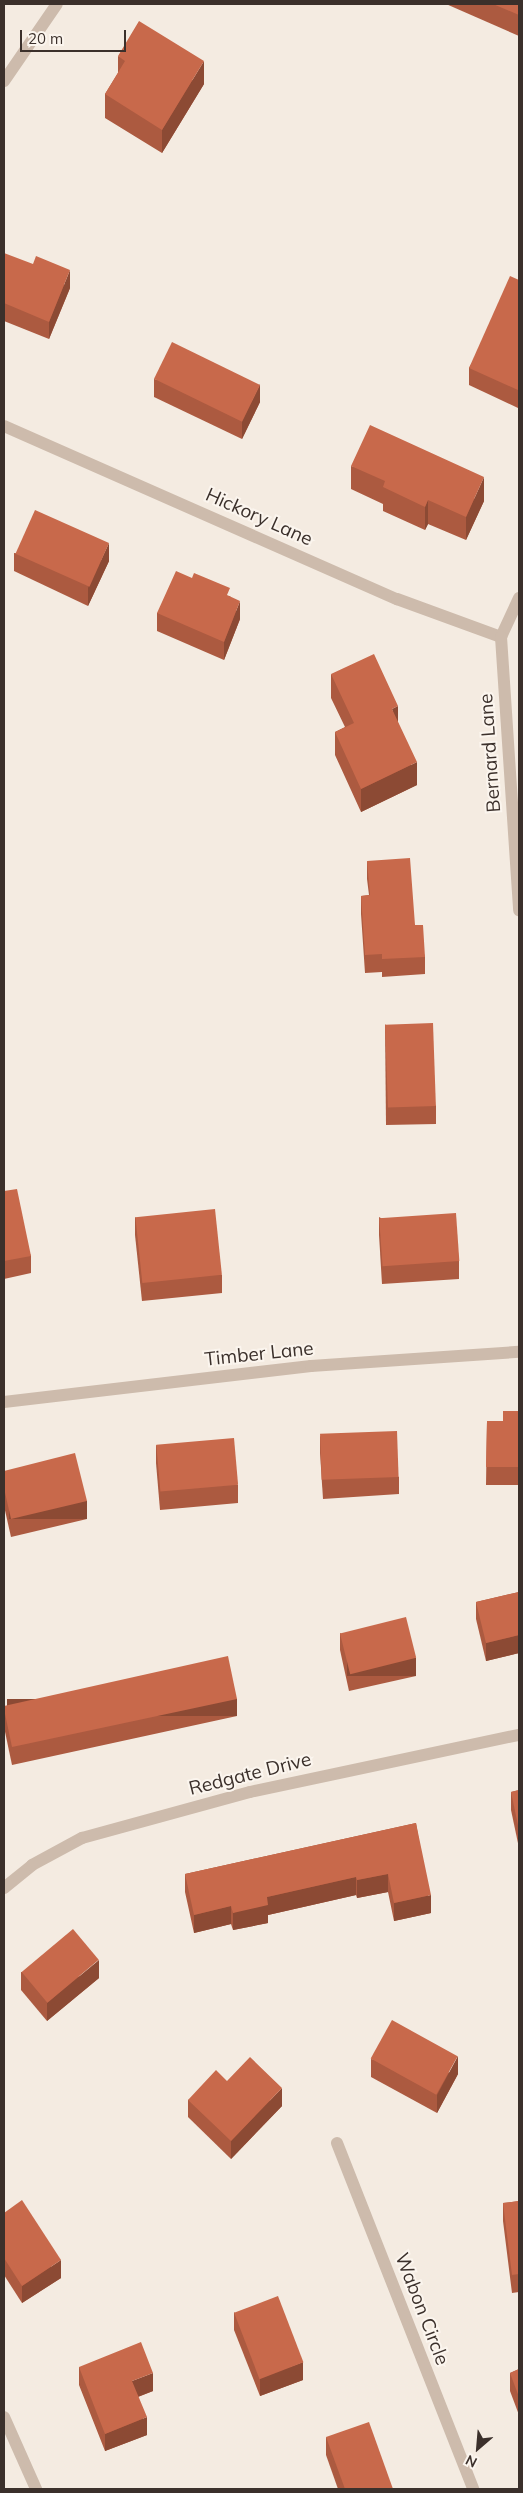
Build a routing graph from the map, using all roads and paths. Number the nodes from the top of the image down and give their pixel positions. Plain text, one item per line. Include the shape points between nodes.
1 (57, 4) edge
2 (4, 81) edge
3 (4, 426) edge
4 (519, 598) edge
5 (501, 637) junction
6 (519, 910) edge
7 (519, 1352) edge
8 (4, 1402) edge
9 (519, 1734) edge
10 (4, 1888) edge
11 (337, 2143) dead end
12 (4, 2417) edge
13 (36, 2489) edge
14 (473, 2489) edge

1 - 2 street
3 - 5 street, Hickory Lane via 398,599
4 - 5 street, Bernard Lane
5 - 6 street, Bernard Lane
7 - 8 street, Timber Lane via 310,1366
9 - 10 street, Redgate Drive via 250,1792 82,1838 32,1865
11 - 14 street, Wabon Circle
12 - 13 street

